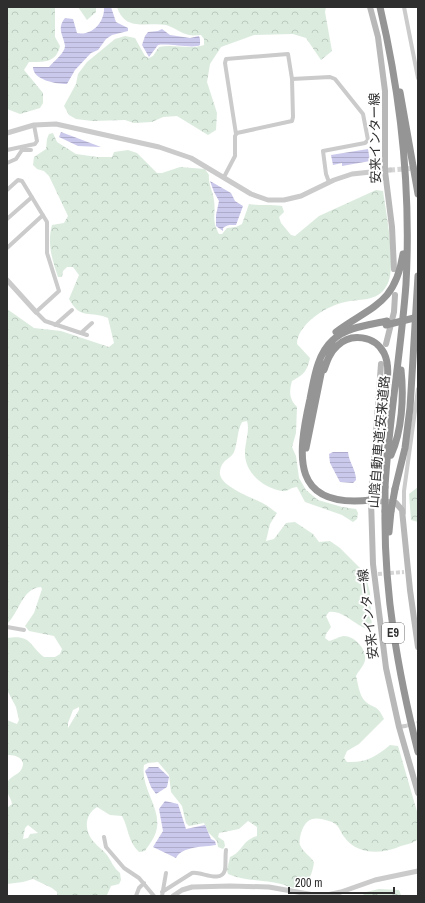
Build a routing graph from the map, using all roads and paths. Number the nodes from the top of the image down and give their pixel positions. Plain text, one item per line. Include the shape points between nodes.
1 (370, 7) edge
2 (380, 7) edge
3 (404, 7) edge
4 (382, 18) junction
5 (418, 78) edge
6 (292, 79) junction
7 (34, 125) junction
8 (7, 133) edge
9 (236, 134) junction
10 (7, 150) edge
11 (31, 150) dead end
12 (7, 163) edge
13 (388, 170) junction
14 (224, 177) junction
15 (329, 182) junction
16 (7, 190) edge
17 (418, 194) edge
18 (32, 196) junction
19 (43, 215) junction
20 (7, 219) edge
21 (407, 236) junction
22 (7, 248) edge
23 (394, 269) dead end
24 (418, 276) edge
25 (7, 280) edge
26 (395, 295) dead end
27 (72, 310) dead end
28 (36, 312) junction
29 (418, 314) edge
30 (418, 317) edge
31 (92, 323) dead end
32 (387, 323) junction
33 (55, 325) junction
34 (81, 333) junction
35 (87, 335) dead end
36 (386, 344) dead end
37 (381, 364) dead end
38 (418, 388) edge
39 (315, 390) junction
40 (384, 487) junction
41 (371, 500) junction
42 (386, 511) junction
43 (403, 514) junction
44 (387, 563) junction
45 (7, 627) edge
46 (24, 630) dead end
47 (418, 647) edge
48 (418, 743) edge
49 (418, 752) edge
50 (418, 793) edge
51 (104, 838) dead end
52 (226, 850) dead end
53 (418, 871) edge
54 (166, 874) dead end
55 (144, 883) junction
56 (162, 894) edge
57 (136, 896) edge
58 (154, 896) edge
59 (173, 896) edge

1 - 13 main road, 安来インター線 via 378,37 385,85
2 - 4 highway, 山陰自動車道;安来道路
3 - 5 street
4 - 17 highway via 404,110
4 - 21 highway, 山陰自動車道;安来道路 via 394,80 402,143
6 - 9 street via 292,121
6 - 9 street via 288,54 226,60
6 - 15 street via 333,77 364,114 367,141 323,151
7 - 8 street
7 - 10 street via 37,141 35,144
7 - 14 street via 68,126 159,147 191,158
9 - 14 street via 235,156
11 - 12 street via 22,150 16,159
13 - 15 street via 352,174
13 - 23 main road, 安来インター線
14 - 15 street via 250,194 268,200 302,196
16 - 18 street via 18,180 22,181
18 - 19 street
18 - 20 street
19 - 22 street
19 - 28 street via 49,226 48,253 59,291
21 - 39 highway via 401,267 388,293 370,312 339,330 322,347 316,359
21 - 40 highway, 山陰自動車道;安来道路 via 399,362 402,384 400,410 396,443 389,456
24 - 42 highway, bridge via 405,448 396,489
25 - 28 street
26 - 36 main road via 394,312
27 - 33 street
28 - 33 street via 45,321
29 - 32 highway
30 - 32 highway, bridge
31 - 34 street
32 - 39 highway via 352,330 333,339 320,360
33 - 34 street
34 - 35 street
37 - 41 main road, 安来インター線
38 - 43 street
39 - 40 highway via 330,356 343,341 356,337 365,338 374,341 385,354 387,369 382,415
39 - 41 highway via 302,451 303,470 308,481 315,489 332,499
40 - 42 highway
41 - 43 main road via 396,503
41 - 50 main road, 安来インター線 via 386,668
42 - 44 highway
43 - 47 main road via 406,572
44 - 48 highway, E9 via 396,636
44 - 49 highway, E9 via 396,652
45 - 46 street
51 - 55 street via 106,847 124,868
52 - 56 street via 224,870 221,874 213,876 192,873
53 - 59 street via 375,880 327,895 269,887 230,886 189,888
54 - 56 street
55 - 57 street
55 - 58 street

